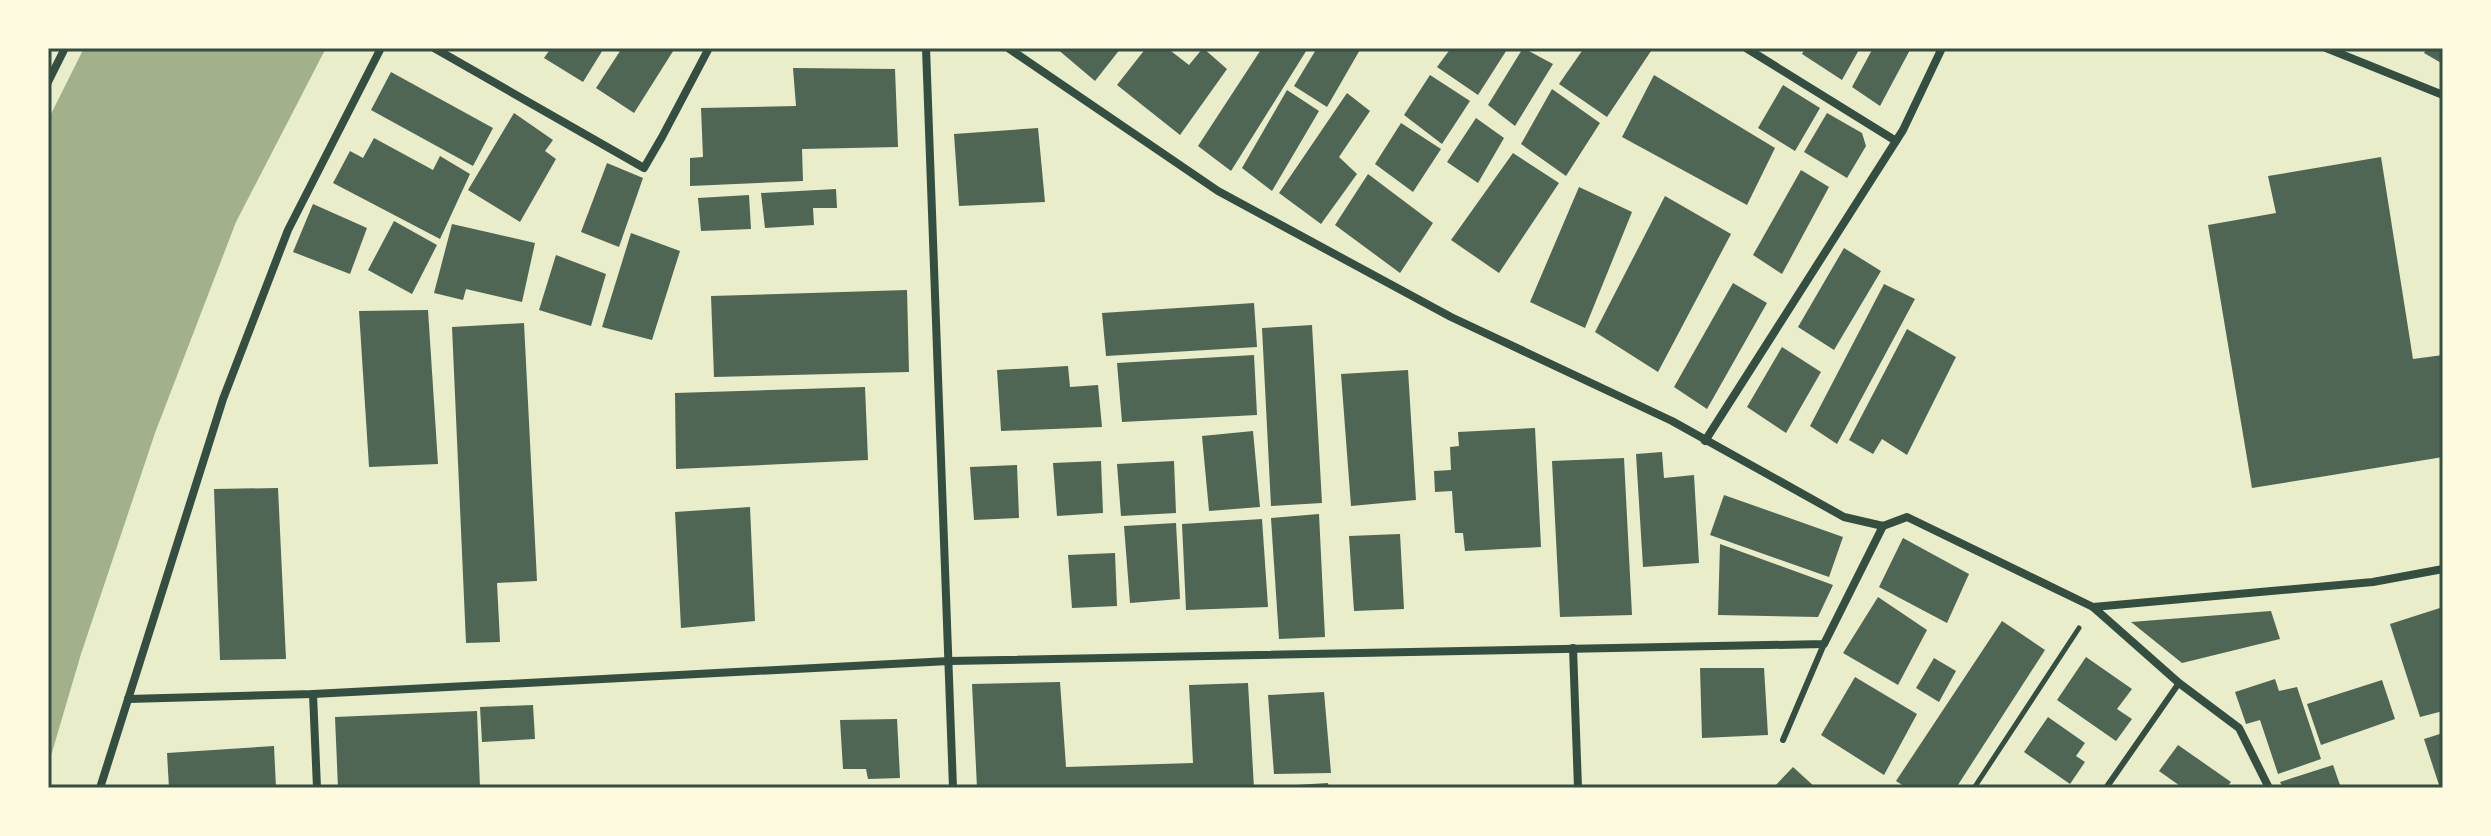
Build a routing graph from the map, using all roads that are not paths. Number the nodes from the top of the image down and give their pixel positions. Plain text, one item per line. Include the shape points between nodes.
1 (65, 48) edge
2 (381, 48) edge
3 (434, 48) edge
4 (709, 48) edge
5 (926, 48) edge
6 (1008, 48) edge
7 (1746, 48) edge
8 (1942, 48) edge
9 (2326, 48) edge
10 (48, 82) edge
11 (2443, 95) edge
12 (1896, 141) junction
13 (1705, 441) junction
14 (1883, 526) junction
15 (2443, 569) edge
16 (2093, 607) junction
17 (1824, 644) junction
18 (1573, 648) junction
19 (949, 661) junction
20 (2179, 683) junction
21 (313, 694) junction
22 (128, 699) junction
23 (1783, 740) dead end
24 (100, 788) edge
25 (317, 788) edge
26 (953, 788) edge
27 (1578, 788) edge
28 (2106, 788) edge
29 (2269, 788) edge

1 - 10 street
2 - 22 street via 288,230 233,370
3 - 4 street via 644,168
5 - 19 street
6 - 13 street via 1218,191 1451,317
7 - 12 street
8 - 12 street
9 - 11 street
12 - 13 street
13 - 14 street via 1844,517
14 - 16 street via 1907,517
14 - 17 street
15 - 16 street via 2373,582
16 - 20 street
17 - 18 street
17 - 23 lane
18 - 19 street
18 - 27 street
19 - 21 street
19 - 26 street
20 - 28 lane
20 - 29 street via 2239,728
21 - 22 street
21 - 25 street
22 - 24 street

